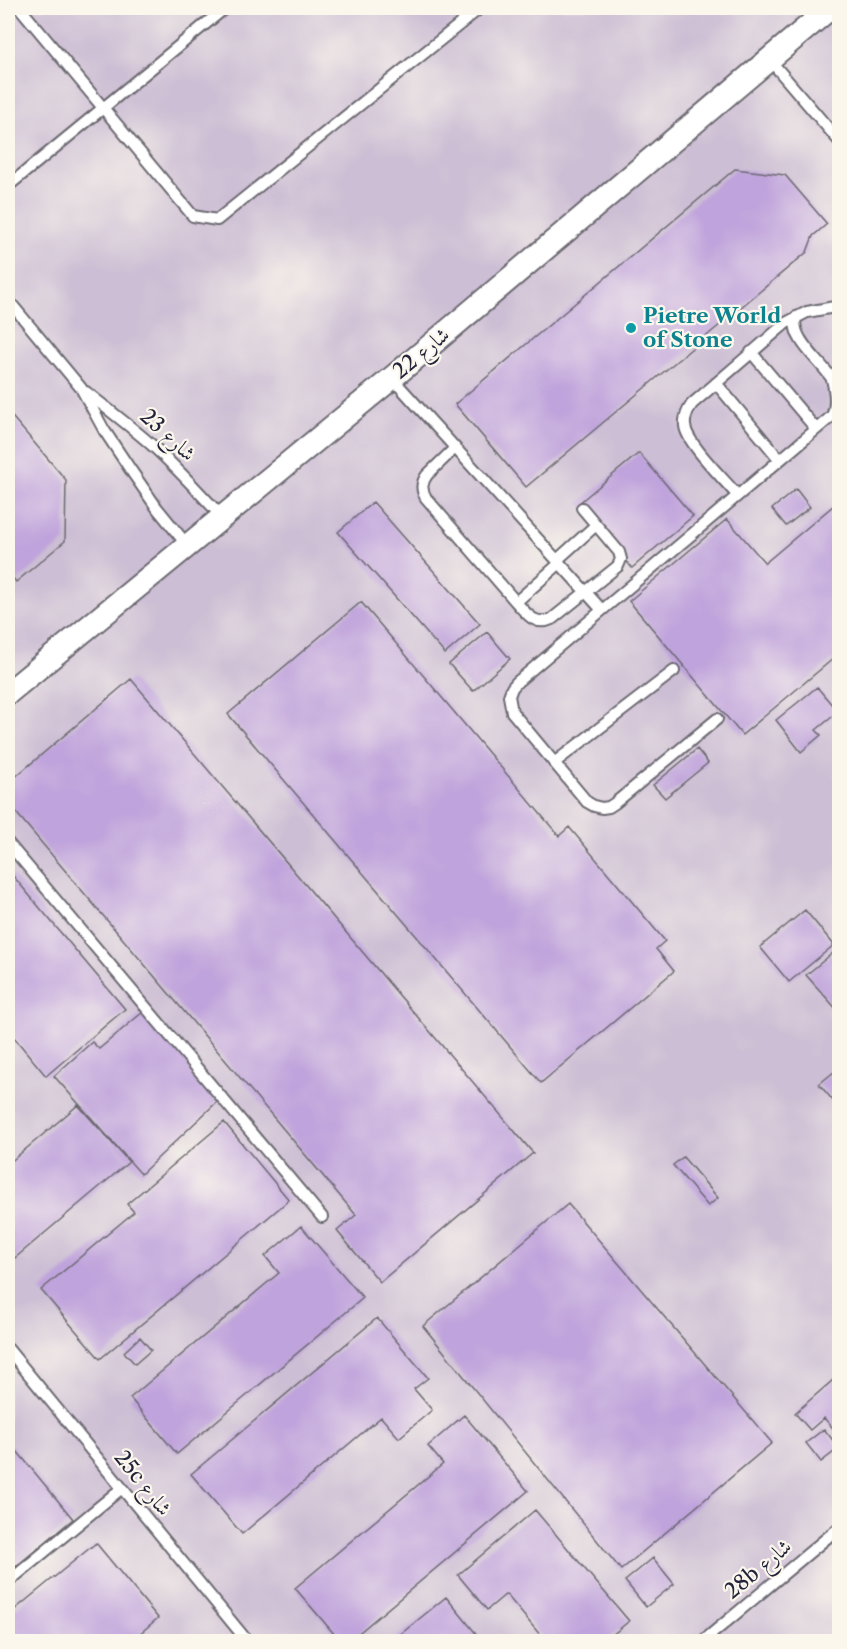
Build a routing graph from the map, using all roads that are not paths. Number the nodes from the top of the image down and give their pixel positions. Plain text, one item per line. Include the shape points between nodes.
1 (20, 8) edge
2 (225, 8) edge
3 (480, 8) edge
4 (830, 8) edge
5 (769, 59) junction
6 (103, 107) junction
7 (840, 142) edge
8 (8, 186) edge
9 (8, 300) edge
10 (840, 306) edge
11 (796, 317) junction
12 (751, 352) junction
13 (392, 378) junction
14 (716, 383) junction
15 (81, 388) junction
16 (816, 429) junction
17 (455, 448) junction
18 (780, 460) junction
19 (737, 495) junction
20 (582, 508) dead end
21 (222, 517) junction
22 (596, 525) junction
23 (187, 545) junction
24 (559, 562) junction
25 (586, 592) junction
26 (516, 602) junction
27 (602, 610) junction
28 (674, 671) dead end
29 (8, 693) edge
30 (717, 719) dead end
31 (554, 763) junction
32 (8, 843) edge
33 (322, 1217) dead end
34 (8, 1349) edge
35 (122, 1488) junction
36 (840, 1527) edge
37 (8, 1582) edge
38 (248, 1641) edge
39 (702, 1641) edge

1 - 6 lane
2 - 6 lane
3 - 6 lane via 218,220 193,216
4 - 5 street, شارع 22
5 - 7 lane
5 - 13 street, شارع 22
6 - 8 lane
9 - 15 lane, شارع 23
10 - 11 lane
11 - 12 lane
11 - 16 lane via 796,333 828,372 834,387 832,416
12 - 14 lane
12 - 16 lane
13 - 17 lane
13 - 21 street, شارع 22
14 - 18 lane
14 - 19 lane via 692,404 684,425 689,440
15 - 21 lane, شارع 23 via 155,448
15 - 23 lane, شارع 23 via 130,469
16 - 18 lane
17 - 24 lane
17 - 26 lane via 423,480 423,493
18 - 19 lane
19 - 27 lane
20 - 22 lane
21 - 23 street, شارع 22
22 - 24 lane
22 - 25 lane via 621,559 618,566
23 - 29 street, شارع 22
24 - 25 lane
24 - 26 lane
25 - 26 lane via 547,621 530,617
25 - 27 lane
27 - 31 lane via 517,682 509,696 512,712
28 - 31 lane
30 - 31 lane via 609,807 587,802
32 - 33 lane
34 - 35 lane, 25c شارع
35 - 37 lane
35 - 38 lane, 25c شارع
36 - 39 lane, 28b شارع

